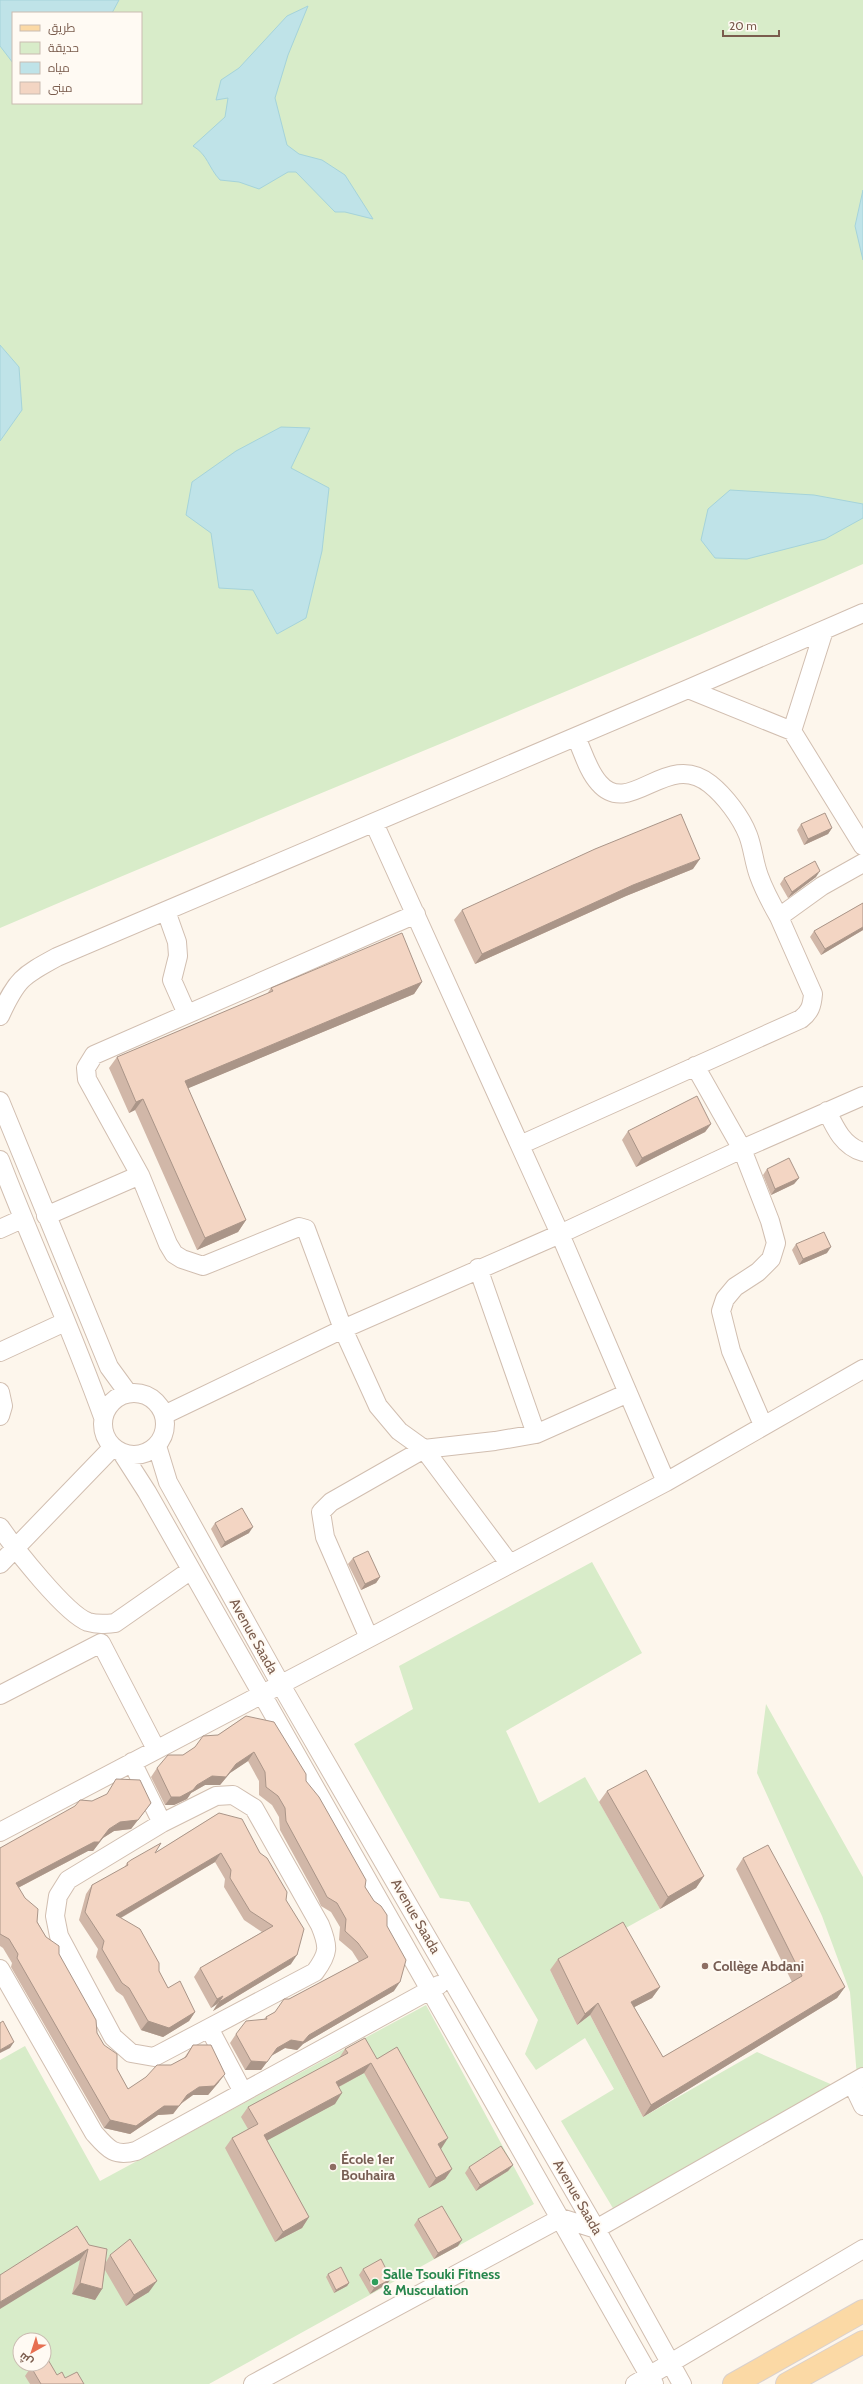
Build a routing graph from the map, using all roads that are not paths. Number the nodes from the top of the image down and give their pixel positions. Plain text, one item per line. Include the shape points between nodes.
1 (863, 613) edge
2 (824, 630) junction
3 (688, 689) junction
4 (792, 731) junction
5 (576, 737) junction
6 (374, 823) junction
7 (863, 846) edge
8 (863, 863) edge
9 (166, 911) junction
10 (416, 914) junction
11 (779, 917) junction
12 (187, 1014) junction
13 (0, 1016) edge
14 (695, 1066) junction
15 (863, 1096) edge
16 (0, 1101) edge
17 (827, 1111) junction
18 (520, 1145) junction
19 (742, 1149) junction
20 (863, 1152) edge
21 (0, 1160) edge
22 (140, 1175) junction
23 (46, 1216) junction
24 (22, 1219) junction
25 (0, 1229) edge
26 (560, 1234) junction
27 (478, 1268) junction
28 (65, 1322) junction
29 (343, 1329) junction
30 (0, 1352) edge
31 (863, 1370) edge
32 (0, 1392) edge
33 (128, 1393) junction
34 (628, 1393) junction
35 (164, 1415) junction
36 (0, 1416) edge
37 (103, 1417) junction
38 (763, 1425) junction
39 (536, 1434) junction
40 (157, 1446) junction
41 (424, 1449) junction
42 (117, 1450) junction
43 (666, 1482) junction
44 (0, 1527) edge
45 (15, 1549) junction
46 (510, 1563) junction
47 (0, 1564) edge
48 (191, 1570) junction
49 (101, 1625) junction
50 (369, 1638) junction
51 (101, 1643) junction
52 (281, 1685) junction
53 (262, 1694) junction
54 (0, 1695) edge
55 (156, 1749) junction
56 (132, 1762) junction
57 (162, 1823) junction
58 (0, 1832) edge
59 (0, 1969) edge
60 (452, 1977) junction
61 (428, 1990) junction
62 (209, 2028) junction
63 (857, 2080) edge
64 (243, 2092) junction
65 (863, 2106) edge
66 (561, 2218) junction
67 (596, 2229) junction
68 (863, 2249) edge
69 (863, 2311) edge
70 (863, 2342) edge
71 (670, 2363) junction
72 (646, 2381) edge
73 (253, 2384) edge
74 (682, 2384) edge
75 (734, 2384) edge
76 (787, 2384) edge

1 - 2 street
2 - 3 street
2 - 4 street
3 - 4 street
3 - 5 street
4 - 7 street
5 - 6 street
5 - 11 street via 599,784 610,792 621,795 667,775 688,774 709,783 721,793 748,834 759,875
6 - 9 street
6 - 10 street
8 - 11 street via 822,886
9 - 12 street via 177,942 178,956 172,980
9 - 13 street via 57,957 28,973 12,989
10 - 12 street
10 - 18 street
11 - 14 street via 812,994 812,1004 808,1013 800,1019
12 - 22 street via 94,1055 86,1068 87,1079
14 - 18 street
14 - 19 street
15 - 17 street
16 - 23 street
17 - 19 street
17 - 20 street via 838,1134 855,1150
18 - 26 street
19 - 26 street
19 - 38 street via 776,1243 771,1259 758,1272 736,1287 725,1299 721,1311 731,1352
21 - 24 street
22 - 23 street
22 - 29 street via 168,1244 174,1254 191,1263 203,1266 298,1227 306,1229
23 - 33 street via 109,1367
24 - 25 street
24 - 28 street
26 - 27 street
26 - 34 street
27 - 29 street
27 - 39 street
28 - 30 street
28 - 37 street
29 - 35 street
29 - 41 street via 378,1406 399,1431
31 - 38 street
32 - 36 street via 3,1406
33 - 35 street via 140,1393 151,1398
33 - 37 street via 113,1400
34 - 39 street
34 - 43 street
35 - 40 street via 164,1431
37 - 42 street via 106,1439
38 - 43 street
39 - 41 street
40 - 42 street via 140,1455
40 - 52 street, Avenue Saada via 168,1482
41 - 46 street
41 - 50 street via 331,1502 321,1512 325,1537
42 - 45 street
42 - 48 street, Avenue Saada
43 - 46 street
44 - 45 street
45 - 47 street
45 - 49 street via 68,1608 87,1622
46 - 50 street
48 - 49 street via 116,1623
48 - 53 street, Avenue Saada
49 - 51 street
50 - 52 street
51 - 54 street
51 - 55 street
52 - 53 street
52 - 60 street, Avenue Saada
53 - 55 street
53 - 61 street, Avenue Saada
55 - 56 street
56 - 57 street
56 - 58 street
57 - 62 street via 68,1880 58,1896 55,1916 58,1936 113,2037 131,2053 154,2057
57 - 62 street via 216,1796 233,1795 254,1808 320,1925 327,1944 325,1958 315,1972
59 - 64 street via 94,2133 107,2148 122,2154 136,2151
60 - 61 street
60 - 67 street, Avenue Saada
61 - 64 street
61 - 66 street, Avenue Saada
62 - 64 street
63 - 65 street
63 - 67 street
66 - 67 street
66 - 72 street, Avenue Saada
66 - 73 street
67 - 71 street, Avenue Saada
68 - 71 street
69 - 75 main road
70 - 76 main road
71 - 72 street
71 - 74 street, Avenue Saada

